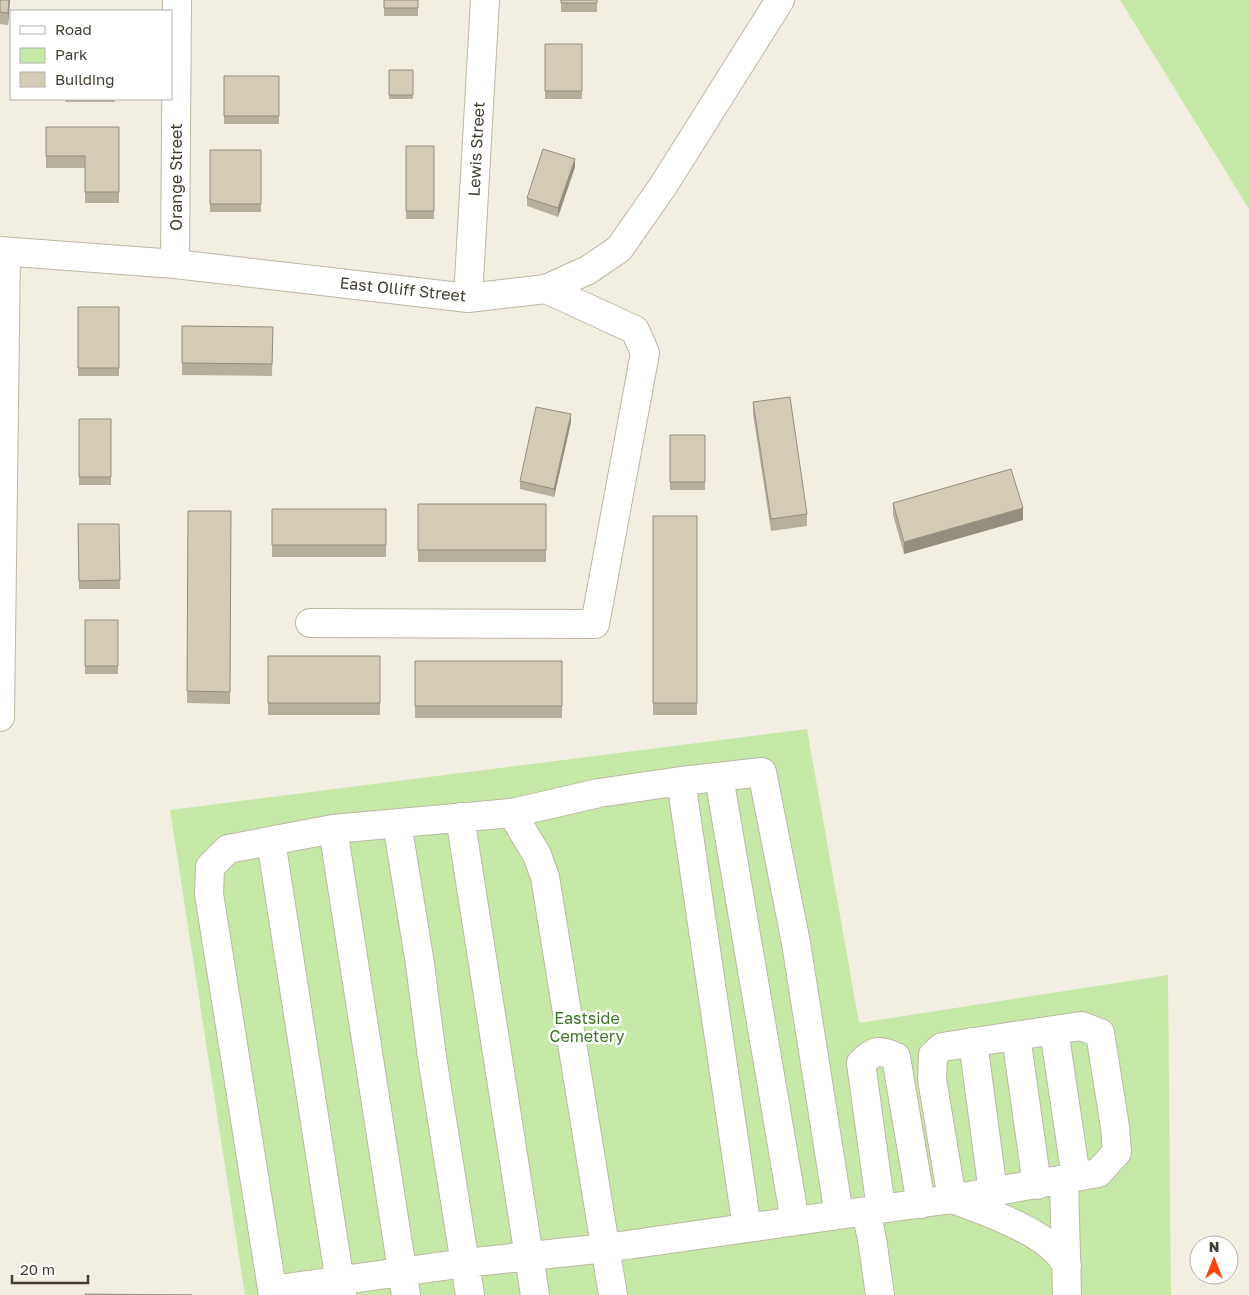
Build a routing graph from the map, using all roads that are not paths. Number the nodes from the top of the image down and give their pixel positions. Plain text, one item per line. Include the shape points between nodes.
1 (177, 0) edge
2 (485, 0) edge
3 (780, 0) edge
4 (3, 251) edge
5 (176, 264) junction
6 (546, 289) junction
7 (468, 298) junction
8 (310, 623) dead end
9 (0, 717) edge
10 (719, 777) junction
11 (681, 780) junction
12 (512, 813) junction
13 (460, 817) junction
14 (397, 823) junction
15 (333, 830) junction
16 (271, 841) junction
17 (1054, 1030) junction
18 (1016, 1036) junction
19 (973, 1042) junction
20 (1070, 1178) junction
21 (1037, 1185) junction
22 (993, 1192) junction
23 (952, 1199) junction
24 (921, 1204) junction
25 (874, 1210) junction
26 (839, 1214) junction
27 (795, 1221) junction
28 (747, 1228) junction
29 (606, 1248) junction
30 (529, 1256) junction
31 (465, 1264) junction
32 (1067, 1266) junction
33 (404, 1283) edge
34 (341, 1288) edge
35 (272, 1292) edge
36 (470, 1295) edge
37 (535, 1295) edge
38 (613, 1295) edge
39 (880, 1295) edge
40 (1067, 1295) edge

1 - 5 street, Orange Street
2 - 7 street, Lewis Street
3 - 6 street, East Olliff Street via 619,249 588,270
4 - 5 street, East Olliff Street
4 - 9 street
5 - 7 street, East Olliff Street
6 - 7 street, East Olliff Street
6 - 8 street via 635,330 645,353 595,624
10 - 11 street
10 - 26 street via 762,772 796,943
10 - 27 street
11 - 12 street via 599,793
11 - 28 street
12 - 13 street
12 - 29 street via 537,855 545,877
13 - 14 street
13 - 30 street
14 - 15 street
14 - 31 street
15 - 16 street
15 - 33 street
16 - 34 street
16 - 35 street via 228,849 210,867 209,894
17 - 18 street
17 - 20 street
17 - 20 street via 1081,1026 1100,1033 1115,1127 1117,1152 1098,1173
18 - 19 street
18 - 21 street
19 - 22 street
19 - 23 street via 942,1047 933,1055 932,1079
20 - 21 street
20 - 32 street
21 - 22 street
22 - 23 street
23 - 24 street
23 - 32 street via 986,1211 1035,1236 1058,1252
24 - 25 street
24 - 25 street via 896,1057 884,1051 870,1054 861,1063
25 - 26 street
25 - 39 street via 872,1239
26 - 27 street
27 - 28 street
28 - 29 street
29 - 30 street
29 - 38 street
30 - 31 street
30 - 37 street
31 - 33 street
31 - 36 street
32 - 40 street
33 - 34 street
34 - 35 street

